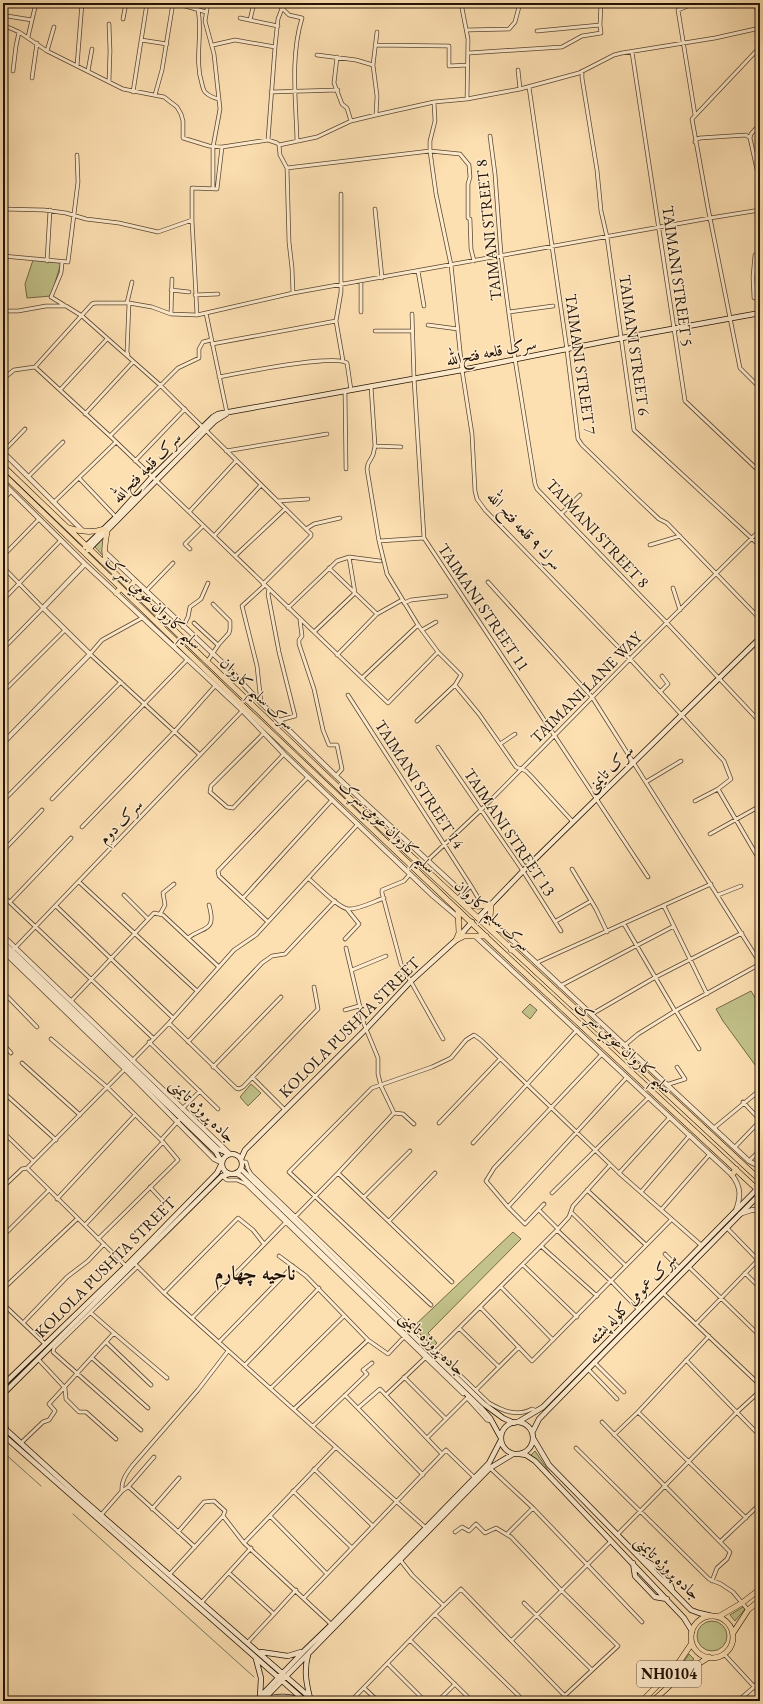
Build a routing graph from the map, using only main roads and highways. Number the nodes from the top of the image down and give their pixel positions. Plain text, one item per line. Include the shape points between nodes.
1 (760, 313) edge
2 (204, 429) junction
3 (3, 466) edge
4 (3, 474) edge
5 (68, 528) junction
6 (105, 530) junction
7 (88, 547) junction
8 (83, 552) junction
9 (108, 566) junction
10 (135, 582) road end
11 (121, 588) junction
12 (129, 588) junction
13 (116, 593) road end
14 (156, 622) junction
15 (151, 627) road end
16 (760, 638) edge
17 (247, 701) junction
18 (243, 708) junction
19 (438, 890) junction
20 (433, 896) road end
21 (459, 901) junction
22 (491, 904) junction
23 (454, 905) junction
24 (449, 910) road end
25 (458, 910) junction
26 (478, 918) junction
27 (472, 922) junction
28 (493, 930) junction
29 (486, 936) junction
30 (456, 940) junction
31 (3, 942) edge
32 (515, 945) road end
33 (3, 947) edge
34 (511, 950) junction
35 (11, 952) junction
36 (529, 976) junction
37 (524, 981) road end
38 (601, 1033) junction
39 (596, 1039) junction
40 (129, 1065) junction
41 (245, 1150) junction
42 (231, 1154) junction
43 (242, 1161) junction
44 (749, 1161) road end
45 (222, 1163) junction
46 (742, 1163) junction
47 (241, 1169) junction
48 (736, 1169) junction
49 (236, 1173) junction
50 (229, 1174) junction
51 (732, 1175) road end
52 (760, 1180) edge
53 (759, 1190) edge
54 (290, 1220) junction
55 (430, 1355) junction
56 (445, 1369) junction
57 (3, 1385) edge
58 (3, 1394) edge
59 (3, 1421) edge
60 (516, 1422) junction
61 (5, 1429) edge
62 (3, 1435) edge
63 (532, 1436) junction
64 (501, 1439) junction
65 (513, 1454) junction
66 (520, 1454) junction
67 (131, 1545) junction
68 (144, 1556) junction
69 (389, 1570) junction
70 (760, 1589) edge
71 (760, 1600) edge
72 (712, 1616) junction
73 (718, 1617) junction
74 (333, 1626) junction
75 (692, 1631) junction
76 (733, 1633) junction
77 (692, 1643) junction
78 (304, 1651) junction
79 (259, 1652) junction
80 (308, 1654) junction
81 (256, 1658) junction
82 (709, 1658) junction
83 (285, 1674) junction
84 (280, 1679) junction
85 (312, 1699) edge
86 (260, 1700) edge
87 (304, 1701) edge
88 (642, 1701) edge
89 (653, 1701) edge

1 - 2 main road, سرک قلعه فتح‌الله via 218,414
2 - 6 main road, سرک قلعه فتح‌الله via 156,481
2 - 6 main road, سرک قلعه فتح‌الله via 152,477
3 - 5 main road, سرک سلیم کاروان
4 - 8 main road, سلیم کاروان عومي سړک
5 - 6 main road via 84,532
5 - 7 main road, سرک سلیم کاروان
6 - 7 main road, سرک قلعه فتح‌الله
6 - 9 main road
7 - 8 main road, سرک قلعه فتح‌الله
7 - 9 main road, سرک سلیم کاروان
8 - 11 main road, سلیم کاروان عومي سړک
9 - 12 main road, سرک سلیم کاروان
10 - 12 main road
11 - 13 main road
11 - 14 main road, سلیم کاروان عومي سړک
12 - 17 main road, سرک سلیم کاروان
14 - 15 main road
14 - 18 main road, سلیم کاروان عومي سړک
16 - 22 main road, سرک تایمنی
17 - 18 main road
17 - 21 main road, سرک سلیم کاروان
18 - 19 main road, سلیم کاروان عومي سړک
19 - 20 main road
19 - 23 main road, سلیم کاروان عومي سړک
21 - 22 main road via 483,907
21 - 26 main road, سرک سلیم کاروان
22 - 26 main road, سرک تایمنی
22 - 28 main road via 490,918
23 - 24 main road
23 - 25 main road, سلیم کاروان عومي سړک
25 - 27 main road, سلیم کاروان عومي سړک
25 - 30 main road via 459,933
26 - 28 main road, سرک سلیم کاروان
27 - 29 main road, سلیم کاروان عومي سړک
27 - 30 main road, KOLOLA PUSHTA STREET
28 - 34 main road, سرک سلیم کاروان
29 - 30 main road via 464,936
29 - 36 main road, سلیم کاروان عومي سړک
30 - 41 main road, KOLOLA PUSHTA STREET via 411,981
31 - 35 main road, جاده پروژه تایمنی
32 - 34 main road
33 - 35 main road, جاده پروژه تایمنی
34 - 38 main road, سرک سلیم کاروان
35 - 40 main road, جاده پروژه تایمنی
36 - 37 main road
36 - 39 main road, سلیم کاروان عومي سړک
38 - 39 main road
38 - 46 main road, سرک سلیم کاروان
39 - 48 main road, سلیم کاروان عومي سړک
40 - 42 main road, جاده پروژه تایمنی via 181,1110 218,1149
40 - 45 main road, جاده پروژه تایمنی via 179,1120 216,1152
41 - 42 main road
41 - 43 main road
42 - 43 main road
42 - 45 main road via 224,1157
43 - 47 main road
44 - 46 main road
45 - 50 main road via 224,1170
45 - 57 main road, KOLOLA PUSHTA STREET via 217,1173 126,1266
46 - 52 main road, سرک سلیم کاروان
47 - 49 main road
47 - 54 main road, جاده پروژه تایمنی
48 - 51 main road
48 - 53 main road, سلیم کاروان عومي سړک
49 - 50 main road
49 - 54 main road, جاده پروژه تایمنی
50 - 58 main road via 222,1176 136,1266
53 - 60 main road, سرک عمومی کلوله پشته via 736,1210 542,1407
53 - 63 main road, سرک عمومی کلوله پشته via 727,1228 539,1419
54 - 55 main road, جاده پروژه تایمنی via 405,1336
54 - 55 main road, جاده پروژه تایمنی via 416,1336
55 - 56 main road, جاده پروژه تایمنی
56 - 60 main road, جاده پروژه تایمنی via 472,1389 494,1412
56 - 64 main road, جاده پروژه تایمنی via 468,1397 481,1408
59 - 61 main road
60 - 63 main road via 527,1426
60 - 64 main road via 504,1428
61 - 67 main road
62 - 67 main road
63 - 66 main road via 529,1449
63 - 72 main road, جاده پروژه تایمنی via 549,1465 672,1591 691,1610
64 - 65 main road via 505,1449
64 - 69 main road via 489,1463
65 - 66 main road
65 - 69 main road via 490,1468 401,1561
66 - 75 main road, جاده پروژه تایمنی via 535,1461 612,1540 684,1618
67 - 68 main road
68 - 79 main road
68 - 81 main road
69 - 74 main road
70 - 73 main road
71 - 76 main road, NH0104 via 748,1610
72 - 73 main road
72 - 75 main road via 696,1623
73 - 76 main road via 725,1620
74 - 78 main road
74 - 80 main road
75 - 77 main road, NH0104
76 - 82 main road, NH0104 via 729,1649 724,1654
77 - 82 main road, NH0104 via 696,1650
77 - 88 main road, NH0104 via 675,1668
78 - 79 main road via 288,1656
78 - 83 main road
79 - 83 main road
80 - 83 main road
80 - 85 main road via 305,1679
81 - 84 main road
81 - 86 main road via 261,1678
82 - 89 main road, NH0104 via 680,1676
83 - 84 main road
83 - 85 main road
84 - 86 main road
84 - 87 main road
86 - 87 main road via 270,1697 294,1697

